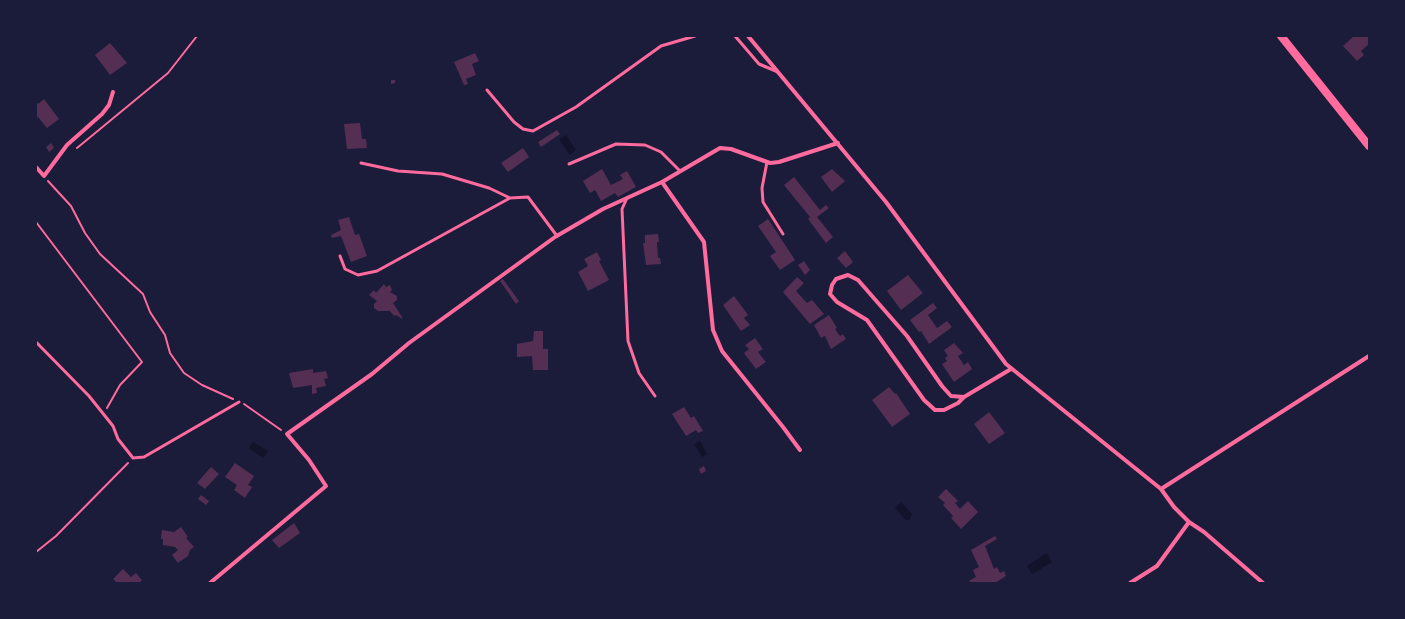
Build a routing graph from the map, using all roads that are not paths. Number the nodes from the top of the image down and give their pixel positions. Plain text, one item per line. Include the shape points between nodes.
1 (695, 36) edge
2 (735, 36) edge
3 (748, 36) edge
4 (1281, 36) edge
5 (779, 73) junction
6 (487, 90) dead end
7 (113, 92) dead end
8 (838, 143) junction
9 (1369, 146) edge
10 (767, 162) junction
11 (361, 163) dead end
12 (569, 164) dead end
13 (36, 167) edge
14 (680, 171) junction
15 (662, 182) junction
16 (510, 198) junction
17 (627, 198) junction
18 (783, 234) dead end
19 (557, 236) junction
20 (340, 256) dead end
21 (36, 342) edge
22 (1369, 356) edge
23 (1011, 369) junction
24 (655, 396) dead end
25 (964, 397) junction
26 (239, 402) road end
27 (800, 450) dead end
28 (1161, 489) junction
29 (1189, 522) junction
30 (210, 583) edge
31 (1130, 583) edge
32 (1263, 583) edge

1 - 6 lane via 661,46 576,107 533,130 523,129 514,122
2 - 5 lane via 759,64
3 - 5 street
4 - 9 main road
5 - 8 street
7 - 13 street via 102,114 67,145 44,176
8 - 10 street via 779,162
8 - 23 street via 886,202
10 - 14 street via 731,149 720,148
10 - 18 lane via 762,188 763,202
11 - 16 lane via 398,171 442,174 488,188
12 - 14 lane via 616,144 645,145 661,152
14 - 15 street
15 - 17 street
15 - 27 street via 704,242 713,330 722,350
16 - 19 lane via 528,197
16 - 20 lane via 377,271 358,275 345,269
17 - 19 street
17 - 24 lane via 622,209 628,341 639,373
19 - 30 street via 287,434 326,486
21 - 26 lane via 89,396 113,426 118,439 133,458 144,458
22 - 28 street
23 - 25 street
23 - 28 street
25 - 25 street via 951,396 907,336 858,280 848,275 836,279 830,294 837,302 866,320 935,410 944,410
28 - 29 street
29 - 31 street via 1157,566
29 - 32 street

